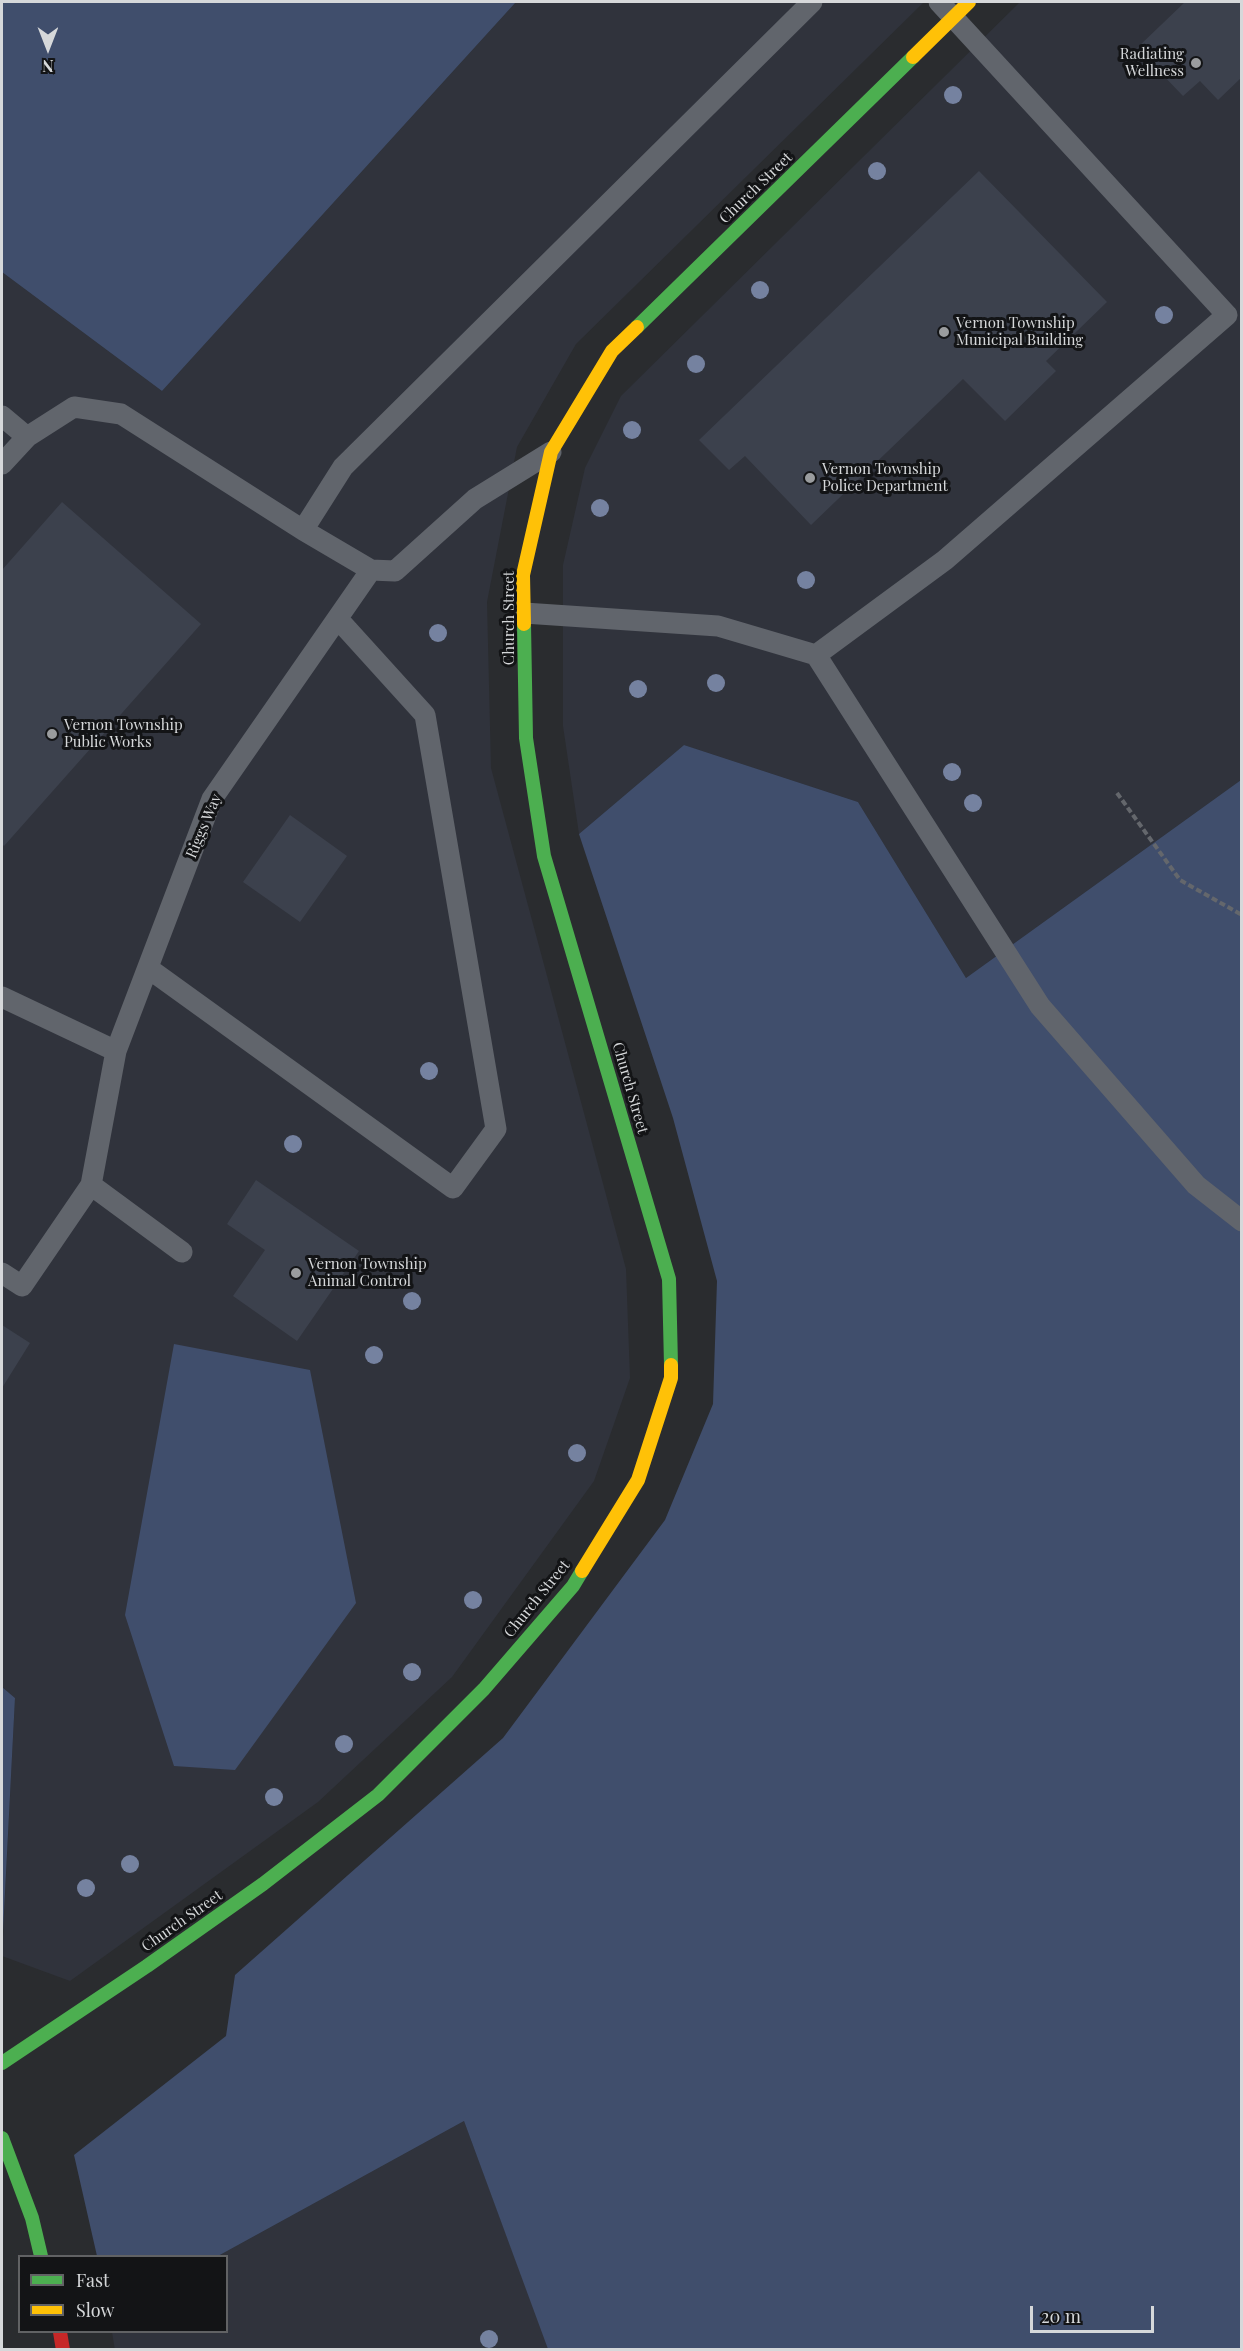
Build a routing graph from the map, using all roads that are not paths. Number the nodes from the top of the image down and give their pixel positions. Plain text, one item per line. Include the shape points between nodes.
1 (812, 2) edge
2 (939, 2) edge
3 (969, 2) edge
4 (955, 18) junction
5 (2, 416) edge
6 (27, 437) junction
7 (551, 452) junction
8 (2, 464) edge
9 (303, 530) junction
10 (371, 570) junction
11 (524, 613) junction
12 (338, 619) junction
13 (816, 655) junction
14 (148, 968) junction
15 (2, 997) edge
16 (116, 1051) junction
17 (91, 1185) junction
18 (1242, 1221) edge
19 (182, 1252) dead end
20 (2, 1273) edge
21 (2, 2063) edge
22 (2, 2138) edge
23 (41, 2255) edge
24 (60, 2333) edge
25 (63, 2349) edge

1 - 9 lane via 343,467
2 - 4 lane
3 - 4 street, Church Street
4 - 7 street, Church Street via 612,351
4 - 13 lane via 1227,315 945,560
5 - 6 lane
6 - 8 lane
6 - 9 lane via 74,407 122,414
7 - 10 lane via 476,499 395,571
7 - 11 street, Church Street via 523,575
9 - 10 lane
10 - 12 lane, Riggs Way
11 - 13 lane via 718,626
11 - 21 street, Church Street via 526,738 544,856 669,1279 672,1378 638,1480 573,1586 484,1689 378,1795 254,1891
12 - 14 lane, Riggs Way via 212,799
12 - 14 lane via 425,715 496,1129 453,1188
13 - 18 lane via 1040,1006 1196,1185
14 - 16 lane, Riggs Way
15 - 16 lane
16 - 17 lane, Riggs Way
17 - 19 lane
17 - 20 lane via 22,1286
22 - 23 street via 32,2218
24 - 25 street

